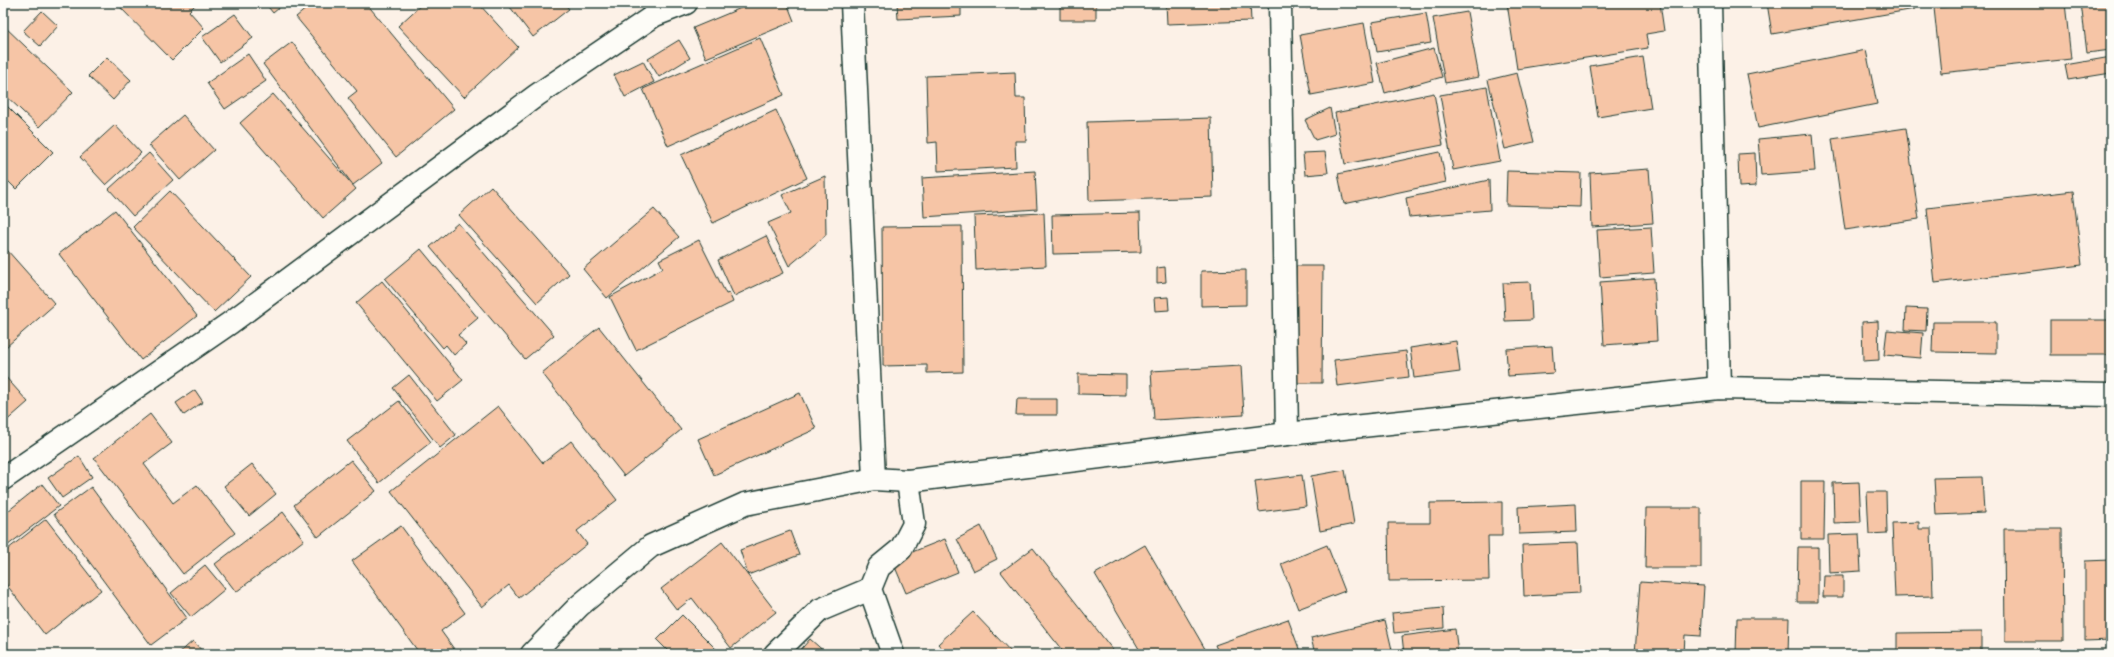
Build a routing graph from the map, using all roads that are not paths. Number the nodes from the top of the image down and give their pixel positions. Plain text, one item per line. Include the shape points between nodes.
1 (686, 3) edge
2 (852, 3) edge
3 (1280, 3) edge
4 (1710, 3) edge
5 (1719, 388) junction
6 (2111, 395) edge
7 (1287, 434) junction
8 (3, 479) edge
9 (874, 479) junction
10 (908, 481) junction
11 (870, 588) junction
12 (532, 654) edge
13 (775, 654) edge
14 (893, 654) edge

1 - 8 street via 655,15 537,95 230,323
2 - 9 street
3 - 7 street
4 - 5 street
5 - 6 street
5 - 7 street
7 - 10 street
9 - 10 street
9 - 12 street via 744,504 651,546 579,606
10 - 11 street via 914,524 901,549 879,567
11 - 13 street via 820,610
11 - 14 street

